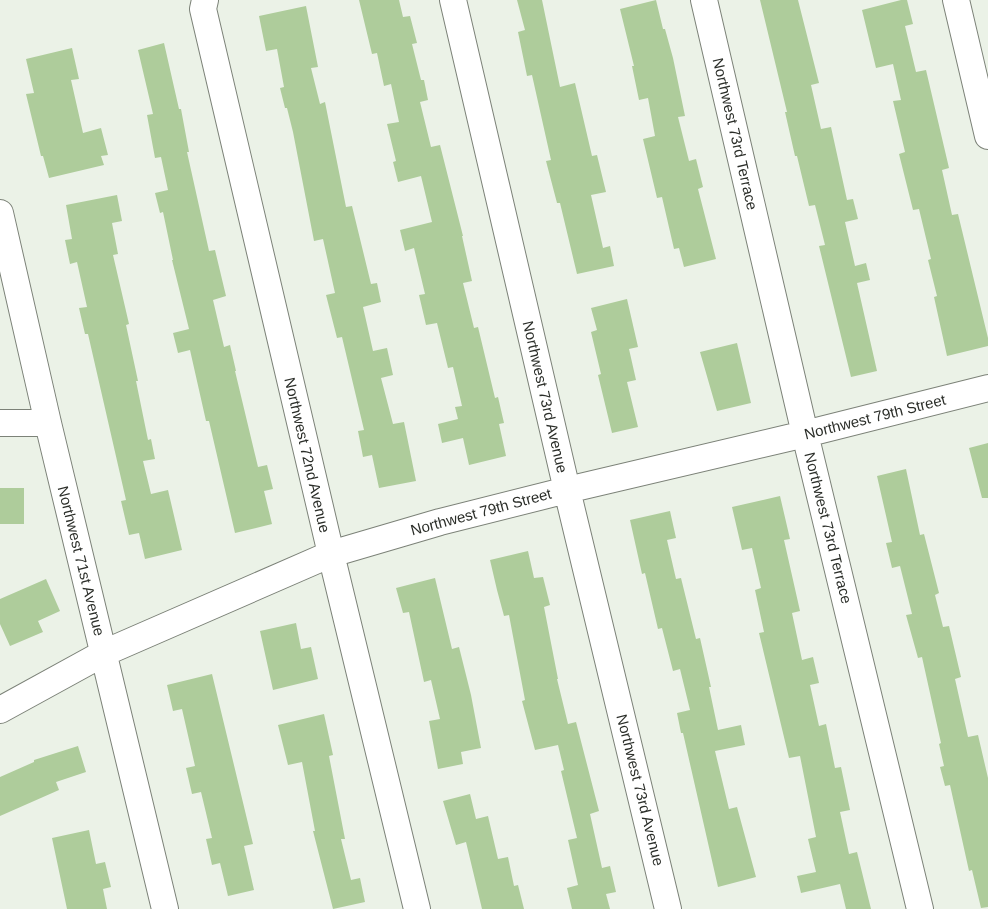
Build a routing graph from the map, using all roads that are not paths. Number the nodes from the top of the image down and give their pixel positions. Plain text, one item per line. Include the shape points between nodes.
1 (205, 0) edge
2 (453, 0) edge
3 (704, 0) edge
4 (956, 0) edge
5 (988, 136) edge
6 (0, 213) edge
7 (988, 388) edge
8 (0, 423) edge
9 (48, 423) junction
10 (805, 434) junction
11 (567, 490) junction
12 (331, 554) junction
13 (104, 653) junction
14 (0, 710) edge
15 (165, 909) edge
16 (417, 909) edge
17 (668, 909) edge
18 (920, 909) edge

1 - 12 street, Northwest 72nd Avenue via 203,9
2 - 11 street, Northwest 73rd Avenue
3 - 10 street, Northwest 73rd Terrace
4 - 5 street
6 - 9 street, Northwest 71st Avenue
7 - 10 street, Northwest 79th Street
8 - 9 street
9 - 13 street, Northwest 71st Avenue
10 - 11 street, Northwest 79th Street
10 - 18 street, Northwest 73rd Terrace
11 - 12 street, Northwest 79th Street
11 - 17 street, Northwest 73rd Avenue
12 - 13 street, Northwest 79th Street
12 - 16 street, Northwest 72nd Avenue
13 - 14 street, Northwest 79th Street
13 - 15 street, Northwest 71st Avenue

